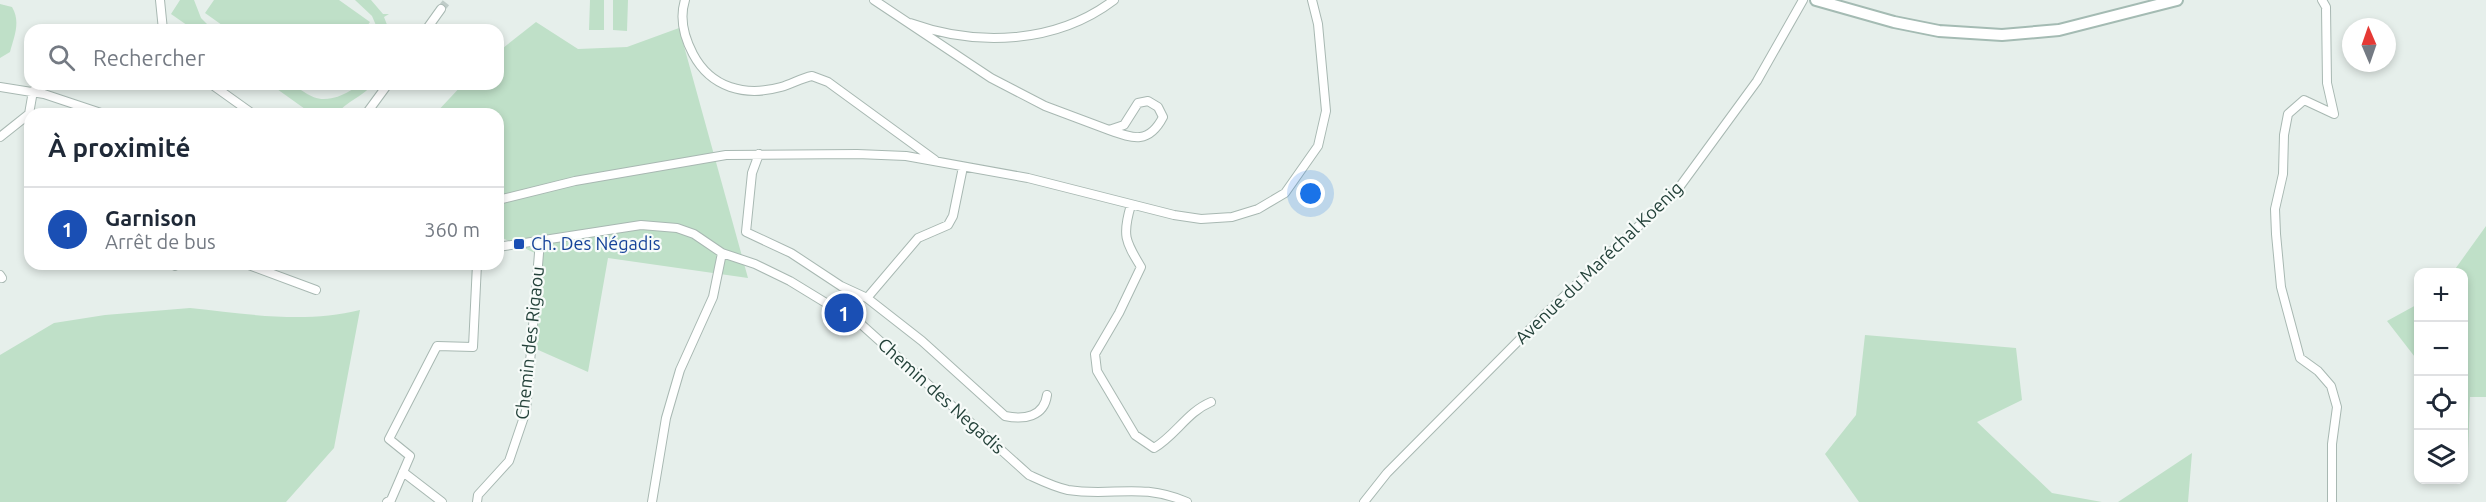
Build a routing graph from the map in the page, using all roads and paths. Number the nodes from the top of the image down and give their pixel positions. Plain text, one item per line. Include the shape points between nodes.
1 (160, 0) edge
2 (685, 0) edge
3 (874, 0) edge
4 (1114, 0) edge
5 (1312, 0) edge
6 (1803, 0) edge
7 (2177, 0) edge
8 (2322, 0) edge
9 (1821, 1) edge
10 (441, 9) tunnel mouth
11 (900, 19) junction
12 (162, 24) edge
13 (430, 24) edge
14 (0, 87) edge
15 (24, 90) edge
16 (25, 90) edge
17 (220, 90) edge
18 (384, 90) edge
19 (33, 91) junction
20 (29, 108) edge
21 (85, 108) edge
22 (245, 108) edge
23 (370, 108) edge
24 (24, 117) edge
25 (1109, 130) junction
26 (0, 137) edge
27 (759, 154) junction
28 (936, 161) junction
29 (963, 167) junction
30 (504, 199) edge
31 (1131, 205) junction
32 (540, 241) junction
33 (504, 246) edge
34 (722, 253) junction
35 (262, 270) edge
36 (477, 270) edge
37 (316, 290) dead end
38 (867, 298) junction
39 (1047, 395) dead end
40 (1211, 402) dead end
41 (403, 472) junction
42 (387, 502) edge
43 (442, 502) edge
44 (477, 502) edge
45 (652, 502) edge
46 (1187, 502) edge
47 (1364, 502) edge
48 (2331, 502) edge

1 - 12 street
2 - 28 street via 682,24 688,45 714,81 748,90 781,87 812,76 828,82
3 - 11 street
4 - 11 street via 1100,11 1038,35 983,38 925,28
5 - 31 street via 1326,111 1318,146 1285,193 1258,209 1232,217 1201,219
6 - 47 street, Avenue du Maréchal Koenig via 1757,81 1678,189 1540,319 1387,473
7 - 9 street via 2059,30 2002,35 1939,31
8 - 48 street via 2326,7 2327,83 2334,114 2304,100 2288,114 2283,174 2275,209 2282,287 2300,358 2331,386 2337,407
10 - 13 street
11 - 25 street via 991,78 1045,106
14 - 15 street
16 - 19 street
17 - 22 street
18 - 23 street
19 - 20 street
19 - 21 street
24 - 26 street
25 - 25 street via 1132,138 1145,137 1157,129 1163,117 1148,100 1138,102 1124,125
27 - 28 street via 883,155
27 - 30 street via 726,155 646,168
27 - 38 street via 752,172 746,232 791,253
28 - 29 street
29 - 31 street via 1028,178
29 - 38 street via 954,216 948,225 918,238
31 - 40 street via 1126,242 1141,267 1095,354 1096,371 1135,435 1155,448 1197,408
32 - 33 street, Chemin des Negadis
32 - 34 street, Chemin des Negadis via 623,226 659,225 694,234
32 - 44 street, Chemin des Rigaou via 526,411 509,461 478,495
34 - 45 street via 713,297 680,370 666,418
34 - 46 street, Chemin des Negadis via 790,280 862,325 1029,475 1071,490 1155,491
35 - 37 street
36 - 41 street via 473,347 437,346 389,440 410,456
38 - 39 street via 922,340 1005,417 1035,416 1046,403
41 - 42 street
41 - 43 street

